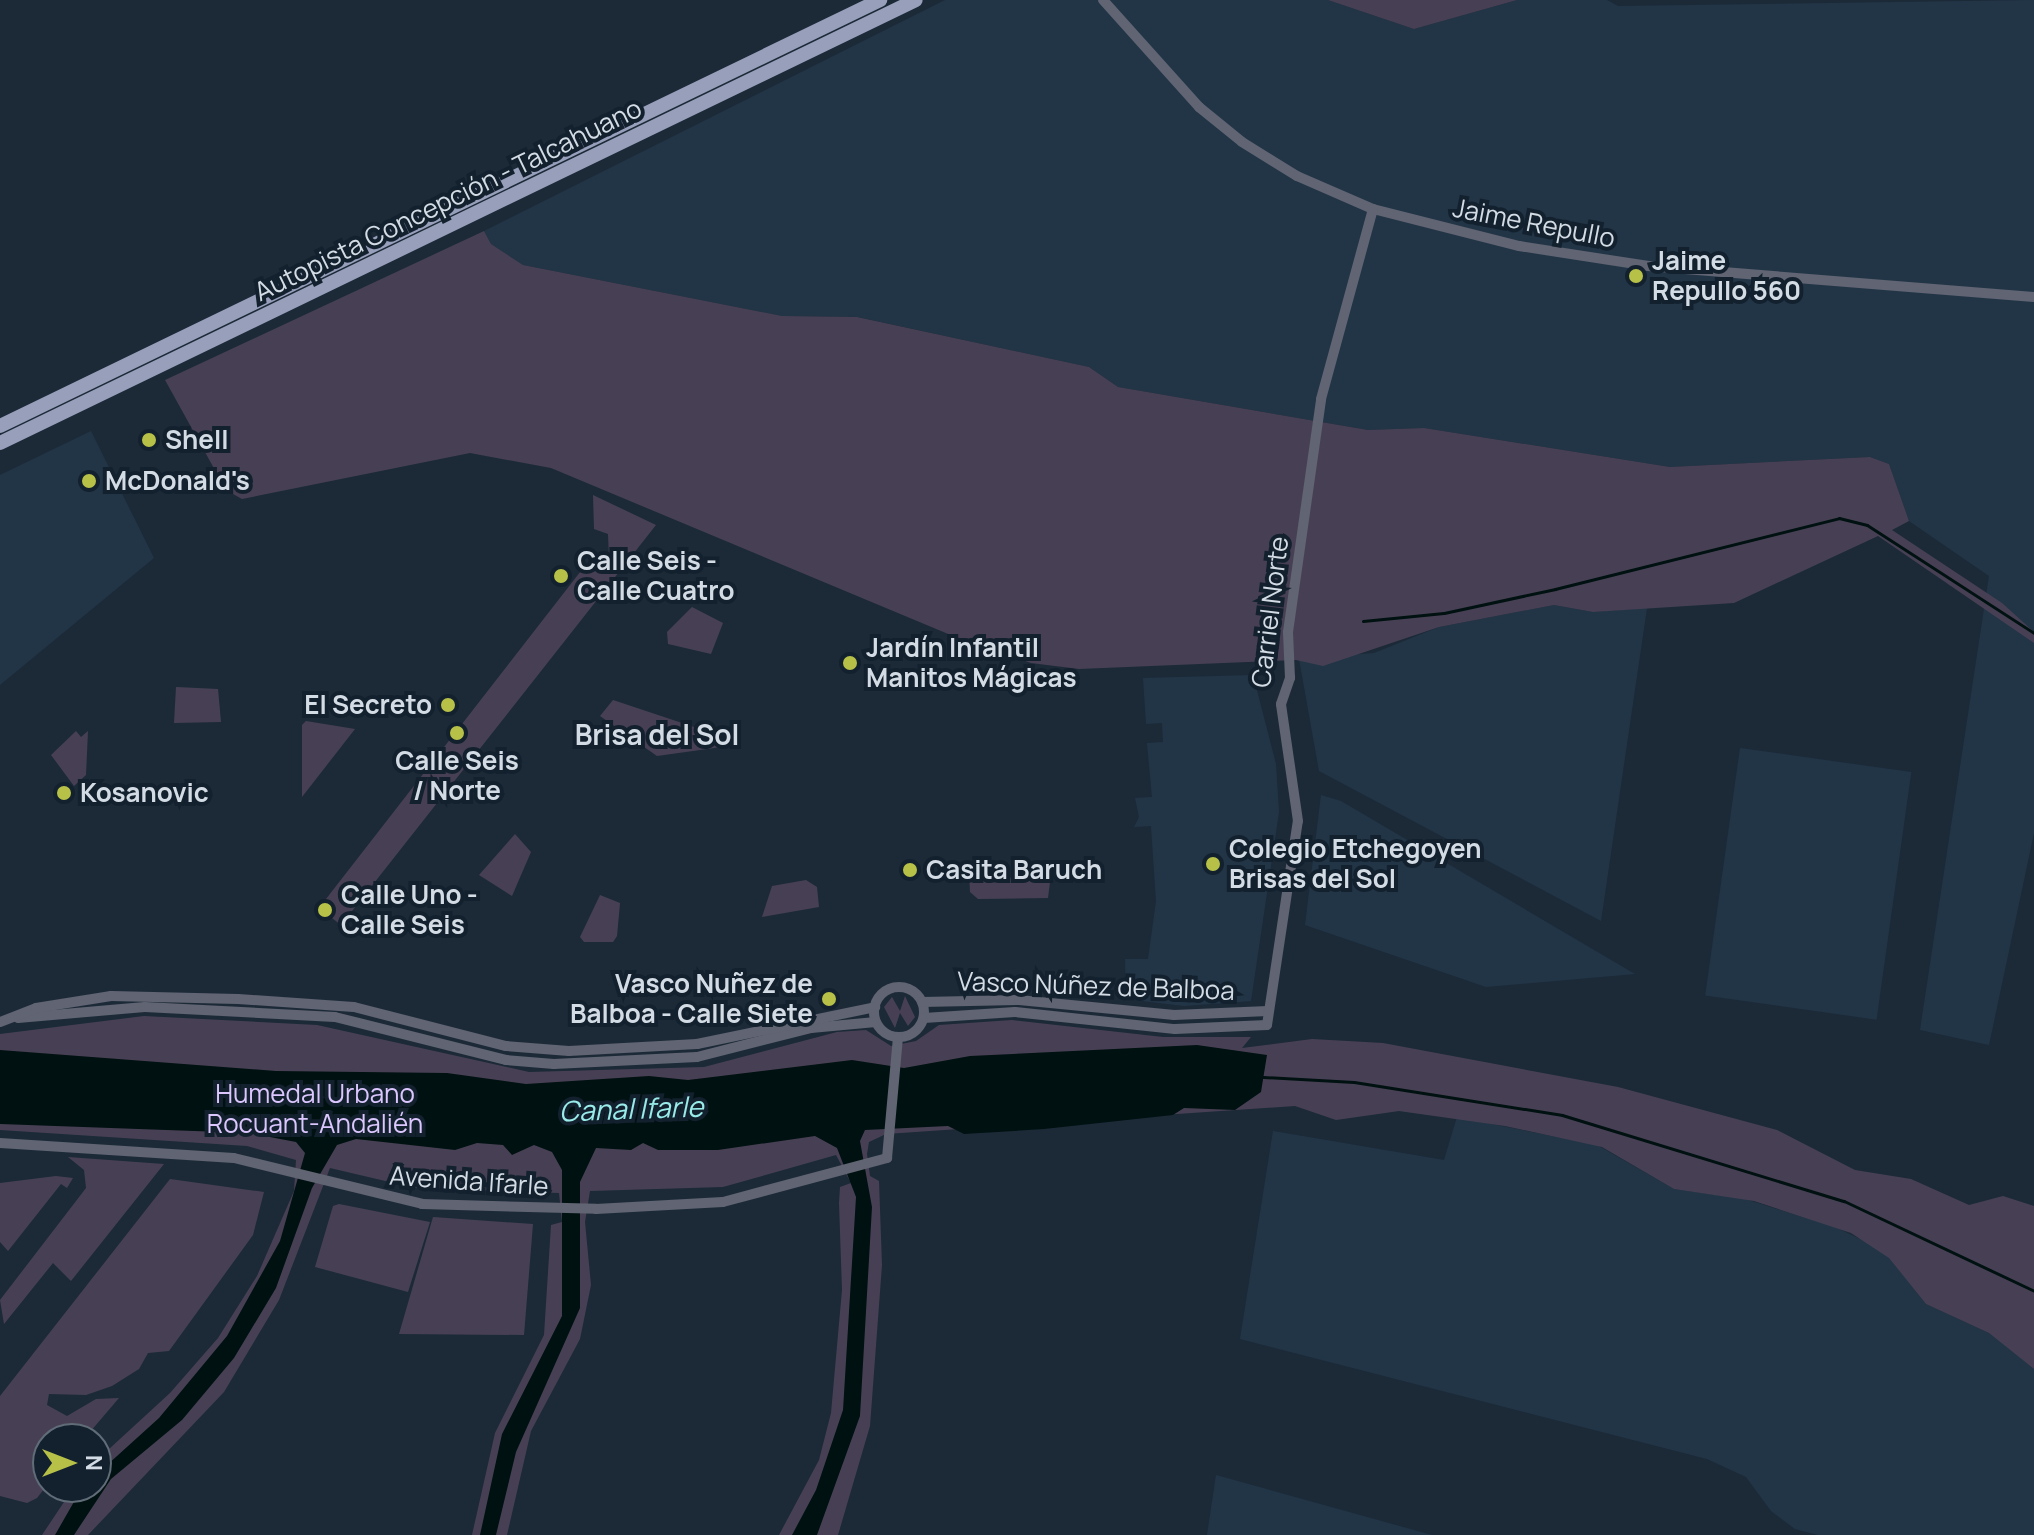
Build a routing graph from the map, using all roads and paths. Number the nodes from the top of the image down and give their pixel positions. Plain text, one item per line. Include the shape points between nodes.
1 (880, 0) edge
2 (916, 0) edge
3 (1103, 0) edge
4 (1373, 209) junction
5 (2034, 297) edge
6 (0, 426) edge
7 (0, 443) edge
8 (922, 1002) junction
9 (875, 1007) junction
10 (1268, 1011) junction
11 (18, 1018) junction
12 (924, 1018) junction
13 (0, 1022) edge
14 (876, 1022) junction
15 (1267, 1025) joint
16 (898, 1038) junction
17 (0, 1143) edge

1 - 6 main road, Autopista Concepción - Talcahuano
2 - 7 main road, Autopista Concepción - Talcahuano
3 - 4 street, Jaime Repullo via 1199,107 1242,142 1297,176
4 - 5 street, Jaime Repullo via 1509,244 1648,266
4 - 10 street, Carriel Norte via 1321,399 1290,616 1290,678 1281,704 1298,821
8 - 9 street via 898,987 883,993
8 - 10 street, Vasco Núñez de Balboa via 1019,1000 1174,1015
8 - 12 street
9 - 11 street via 697,1044 569,1051 506,1046 327,1004 138,994 36,1008
9 - 14 street
10 - 15 street, Carriel Norte
11 - 13 street
11 - 14 street via 145,1007 327,1017 506,1060 554,1064 697,1057 811,1028
12 - 15 street, Vasco Núñez de Balboa via 1015,1012 1175,1029
12 - 16 street via 914,1033
14 - 16 street
16 - 17 street, Avenida Ifarle via 887,1158 723,1202 588,1209 403,1203 221,1156

